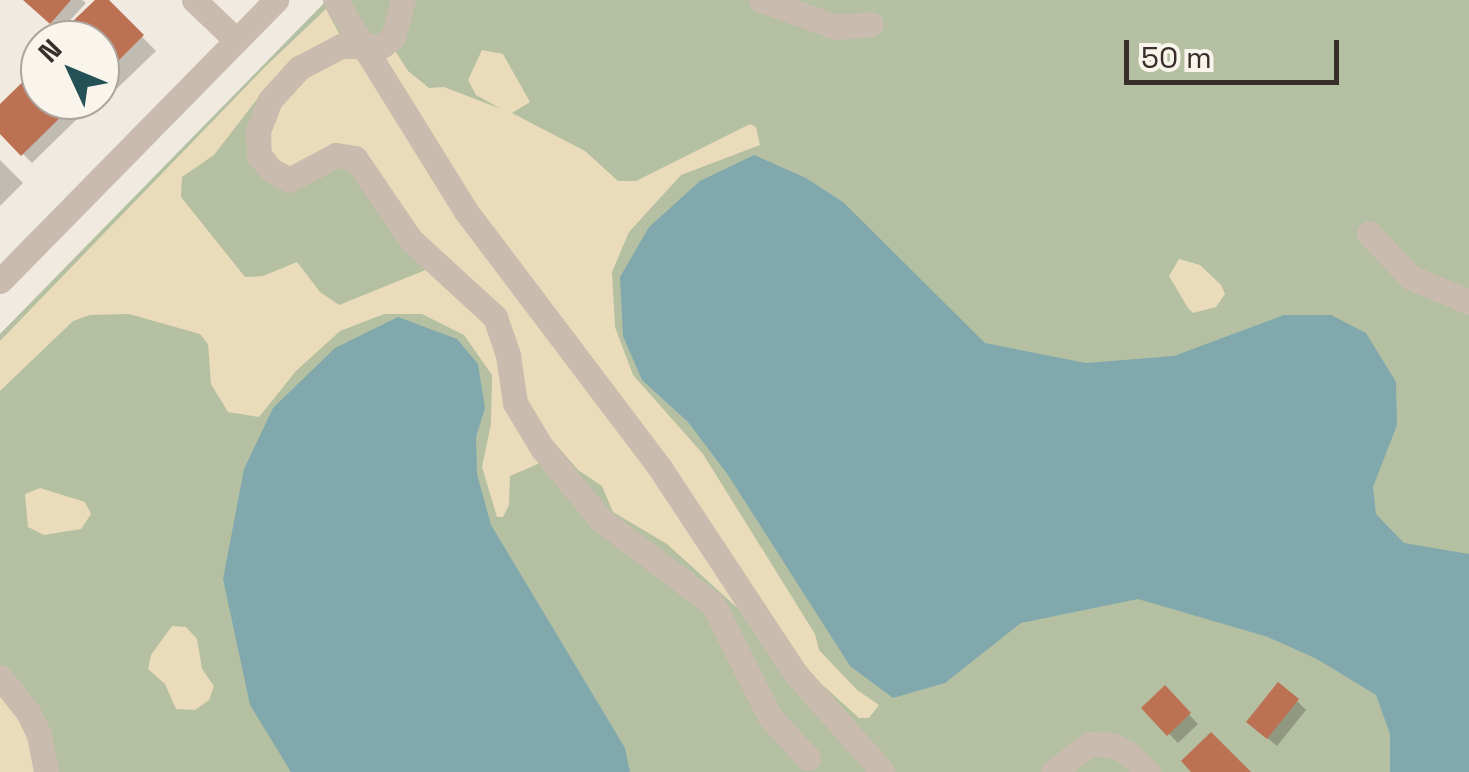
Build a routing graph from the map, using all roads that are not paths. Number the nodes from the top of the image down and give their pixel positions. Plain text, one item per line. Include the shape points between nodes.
1 (194, 0) edge
2 (276, 0) edge
3 (335, 0) edge
4 (403, 0) edge
5 (761, 0) edge
6 (870, 24) dead end
7 (236, 40) junction
8 (363, 47) junction
9 (1369, 234) dead end
10 (0, 281) edge
11 (1469, 302) edge
12 (0, 677) edge
13 (808, 758) dead end
14 (46, 772) edge
15 (883, 772) edge
16 (1053, 772) edge
17 (1148, 772) edge

1 - 7 street
2 - 7 street
3 - 8 street
4 - 8 street via 393,37 382,46
5 - 6 street via 836,27
7 - 10 street
8 - 13 street via 341,46 298,68 270,100 258,131 260,156 288,180 336,155 355,158 411,240 495,318 515,403 542,448 601,520 713,604 770,717
8 - 15 street via 465,210 658,465 796,672
9 - 11 street via 1410,277
12 - 14 street via 28,712
16 - 17 street via 1089,744 1112,745

